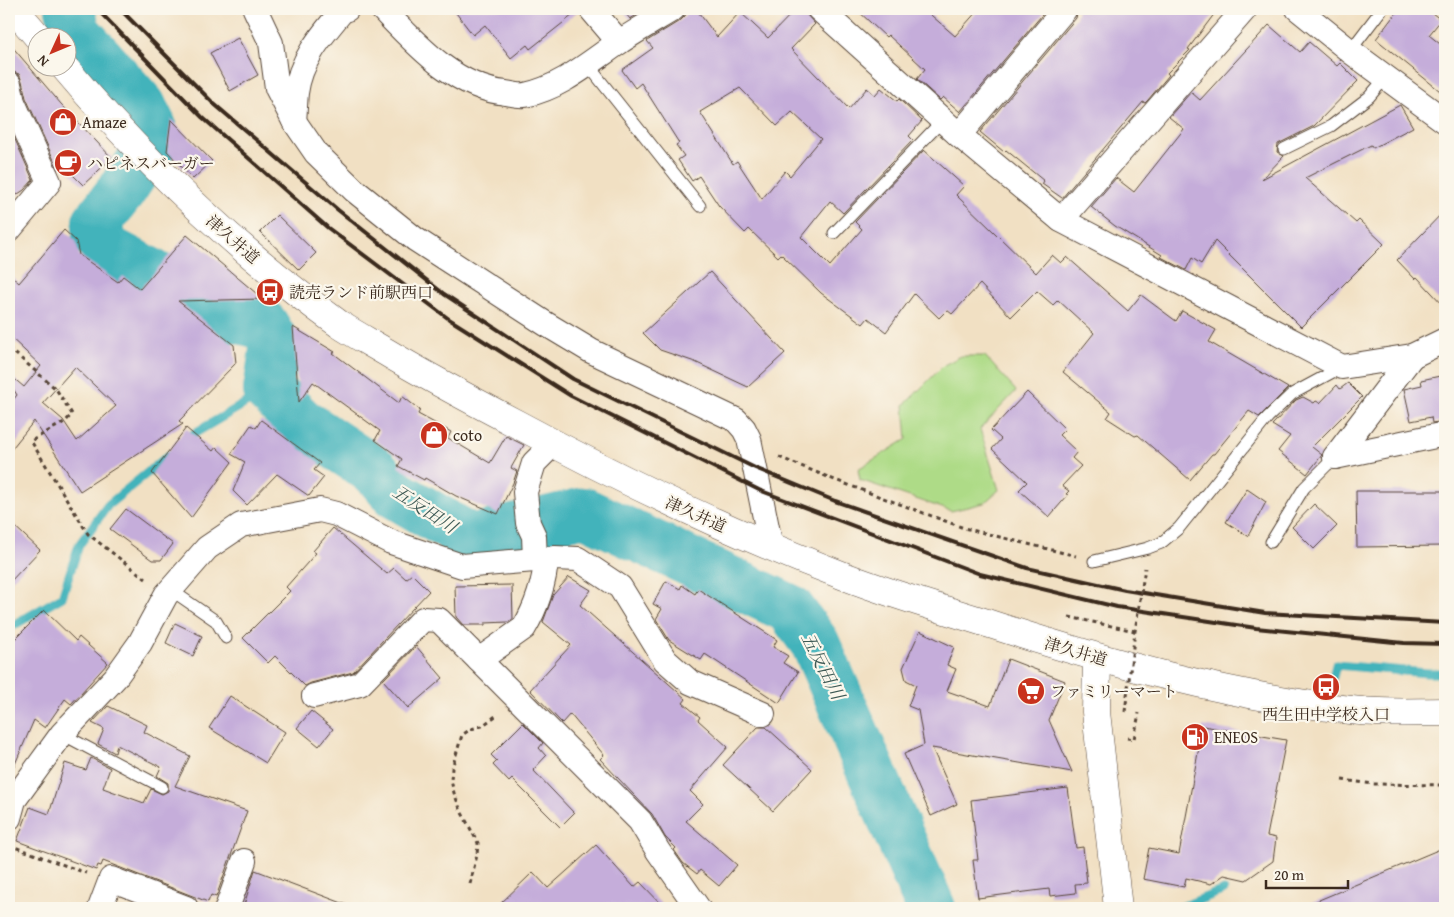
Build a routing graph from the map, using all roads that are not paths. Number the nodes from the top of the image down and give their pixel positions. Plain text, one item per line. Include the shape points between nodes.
1 (14, 9) edge
2 (255, 9) edge
3 (346, 9) edge
4 (382, 9) edge
5 (591, 9) edge
6 (673, 9) edge
7 (819, 9) edge
8 (1065, 9) edge
9 (1246, 9) edge
10 (1298, 9) edge
11 (1382, 9) edge
12 (9, 14) edge
13 (30, 28) edge
14 (619, 42) junction
15 (1350, 51) junction
16 (588, 65) junction
17 (1386, 77) junction
18 (74, 78) edge
19 (9, 84) edge
20 (294, 121) junction
21 (1445, 121) edge
22 (951, 128) junction
23 (1284, 150) dead end
24 (700, 206) dead end
25 (1061, 220) junction
26 (9, 230) edge
27 (834, 233) dead end
28 (1445, 340) edge
29 (1412, 356) junction
30 (1342, 367) junction
31 (1445, 434) edge
32 (550, 442) junction
33 (1335, 457) junction
34 (1271, 542) dead end
35 (771, 547) junction
36 (541, 560) junction
37 (1094, 561) road end
38 (169, 592) junction
39 (226, 638) dead end
40 (1098, 658) junction
41 (479, 660) junction
42 (314, 696) dead end
43 (1445, 712) edge
44 (763, 714) dead end
45 (62, 734) junction
46 (162, 787) dead end
47 (9, 818) edge
48 (244, 861) dead end
49 (100, 908) edge
50 (186, 908) edge
51 (227, 908) edge
52 (698, 908) edge
53 (1118, 908) edge

1 - 12 street
1 - 13 main road
2 - 20 street via 271,43 277,88
3 - 20 street via 310,51 296,92
4 - 16 street via 442,67 468,83 493,92 523,95 551,86
5 - 14 street
6 - 14 street
7 - 22 street
8 - 22 street
9 - 25 street
10 - 15 street
11 - 15 lane
14 - 16 street
15 - 17 street
16 - 24 lane
17 - 21 street
17 - 23 lane via 1369,97 1331,126
18 - 32 main road, 津久井道 via 156,168 280,280 344,327 412,368
19 - 26 street via 13,102 49,182
20 - 35 street via 316,153 354,190 415,240 591,351 736,420 749,439
22 - 25 street
22 - 27 lane
25 - 30 street
28 - 29 street
29 - 30 street
29 - 33 street
30 - 37 lane via 1292,394 1268,417 1179,528 1160,543
31 - 33 street
32 - 35 main road, 津久井道 via 650,493
32 - 36 street via 548,449 534,463 524,492
33 - 34 lane via 1304,488
35 - 40 main road, 津久井道 via 894,594
36 - 38 street via 462,566 392,542 336,514 320,510 241,525 207,548
36 - 41 street via 546,575 524,628
36 - 44 street via 578,559 620,587 665,660 690,682
38 - 39 lane via 216,621
38 - 45 street via 140,643 115,678
40 - 43 main road, 津久井道 via 1275,700 1355,711
40 - 53 main road via 1096,712
41 - 42 street via 439,620 423,619 360,684
41 - 52 street via 640,821
45 - 46 lane
45 - 47 street via 14,800
48 - 51 street
49 - 50 street via 111,878

